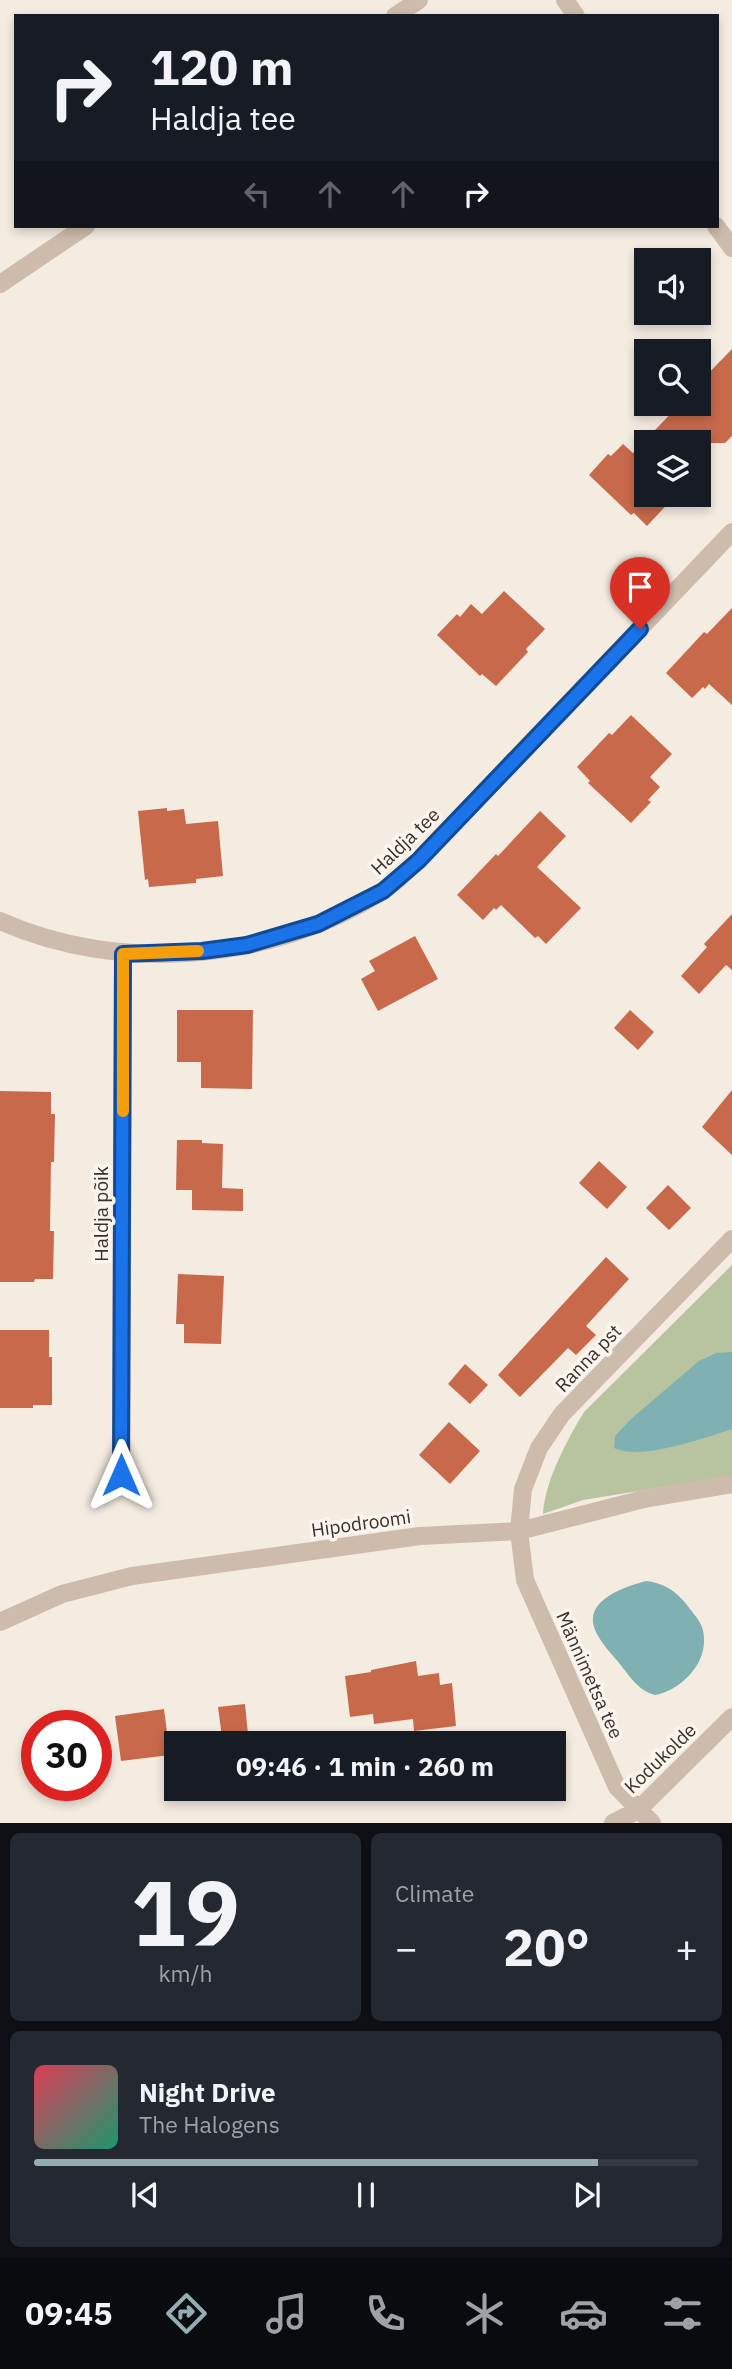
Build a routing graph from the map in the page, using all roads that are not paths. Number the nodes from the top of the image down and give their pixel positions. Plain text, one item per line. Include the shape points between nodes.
1 (419, 0) edge
2 (399, 14) edge
3 (83, 228) edge
4 (718, 228) edge
5 (732, 247) edge
6 (0, 284) edge
7 (732, 532) edge
8 (0, 922) edge
9 (123, 954) junction
10 (732, 1239) edge
11 (121, 1475) dead end
12 (732, 1484) edge
13 (519, 1531) junction
14 (0, 1622) edge
15 (732, 1717) edge
16 (638, 1810) junction
17 (613, 1823) edge
18 (652, 1823) edge

1 - 2 street
3 - 6 street
4 - 5 street
7 - 9 street, Haldja tee via 418,861 383,891 318,924 247,945
8 - 9 street, Haldja tee via 46,939
9 - 11 street, Haldja põik
10 - 13 street, Ranna pst via 562,1414 539,1448 523,1489
12 - 13 street, Hipodroomi via 643,1499
13 - 14 street, Hipodroomi via 420,1536 132,1576 62,1594
13 - 16 street, Männimetsa tee via 525,1580 617,1787
15 - 16 street, Kodukolde
16 - 17 street, Kodukolde
16 - 18 street, Männimetsa tee

